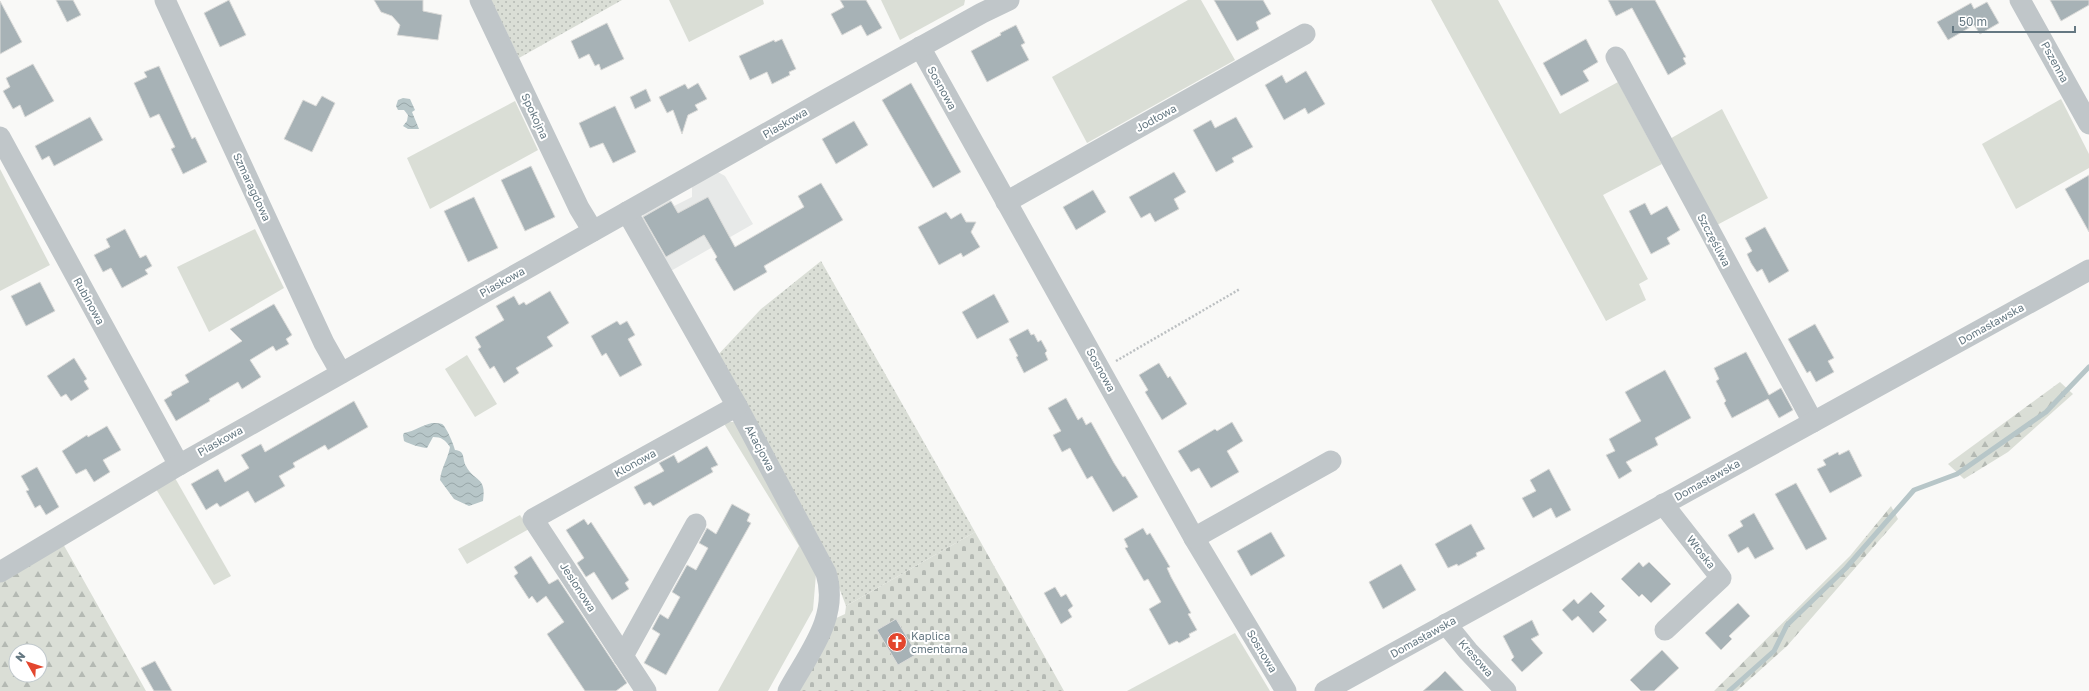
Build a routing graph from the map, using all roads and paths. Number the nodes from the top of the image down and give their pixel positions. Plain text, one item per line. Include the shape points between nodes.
1 (165, 0) edge
2 (480, 0) edge
3 (1009, 0) edge
4 (2020, 0) edge
5 (981, 6) edge
6 (1305, 34) dead end
7 (920, 47) junction
8 (1616, 57) dead end
9 (2089, 124) edge
10 (0, 137) edge
11 (1006, 202) junction
12 (627, 212) junction
13 (593, 231) junction
14 (2089, 270) edge
15 (1240, 289) dead end
16 (1100, 370) junction
17 (341, 373) junction
18 (737, 406) junction
19 (1812, 422) junction
20 (1331, 461) dead end
21 (179, 465) junction
22 (1663, 504) junction
23 (533, 519) joint
24 (696, 524) dead end
25 (1194, 538) junction
26 (0, 572) edge
27 (1446, 624) junction
28 (1665, 630) dead end
29 (623, 656) junction
30 (646, 691) edge
31 (788, 691) edge
32 (1286, 691) edge
33 (1325, 691) edge
34 (1506, 691) edge

1 - 17 street, Szmaragdowa via 324,343
2 - 13 street, Spokojna via 579,208
3 - 5 street, Piaskowa
4 - 9 street, Pszenna
5 - 7 street, Piaskowa
6 - 11 street, Jodłowa
7 - 11 street, Sosnowa
7 - 12 street, Piaskowa
8 - 19 street, Szczęśliwa
10 - 21 street, Rubinowa
11 - 16 street, Sosnowa
12 - 13 street, Piaskowa
12 - 18 street, Akacjowa
13 - 17 street, Piaskowa
14 - 19 street, Domasławska
15 - 16 path
16 - 25 street, Sosnowa
17 - 21 street, Piaskowa
18 - 23 street, Klonowa
18 - 31 street, Akacjowa via 818,556 830,588 830,606 824,626
19 - 22 street, Domasławska
20 - 25 street
21 - 26 street, Piaskowa
22 - 27 street, Domasławska
22 - 28 street, Włoska via 1721,578
23 - 29 street, Jesionowa
24 - 29 street
25 - 32 street, Sosnowa
27 - 33 street, Domasławska
27 - 34 street, Kresowa via 1468,652
29 - 30 street, Jesionowa

